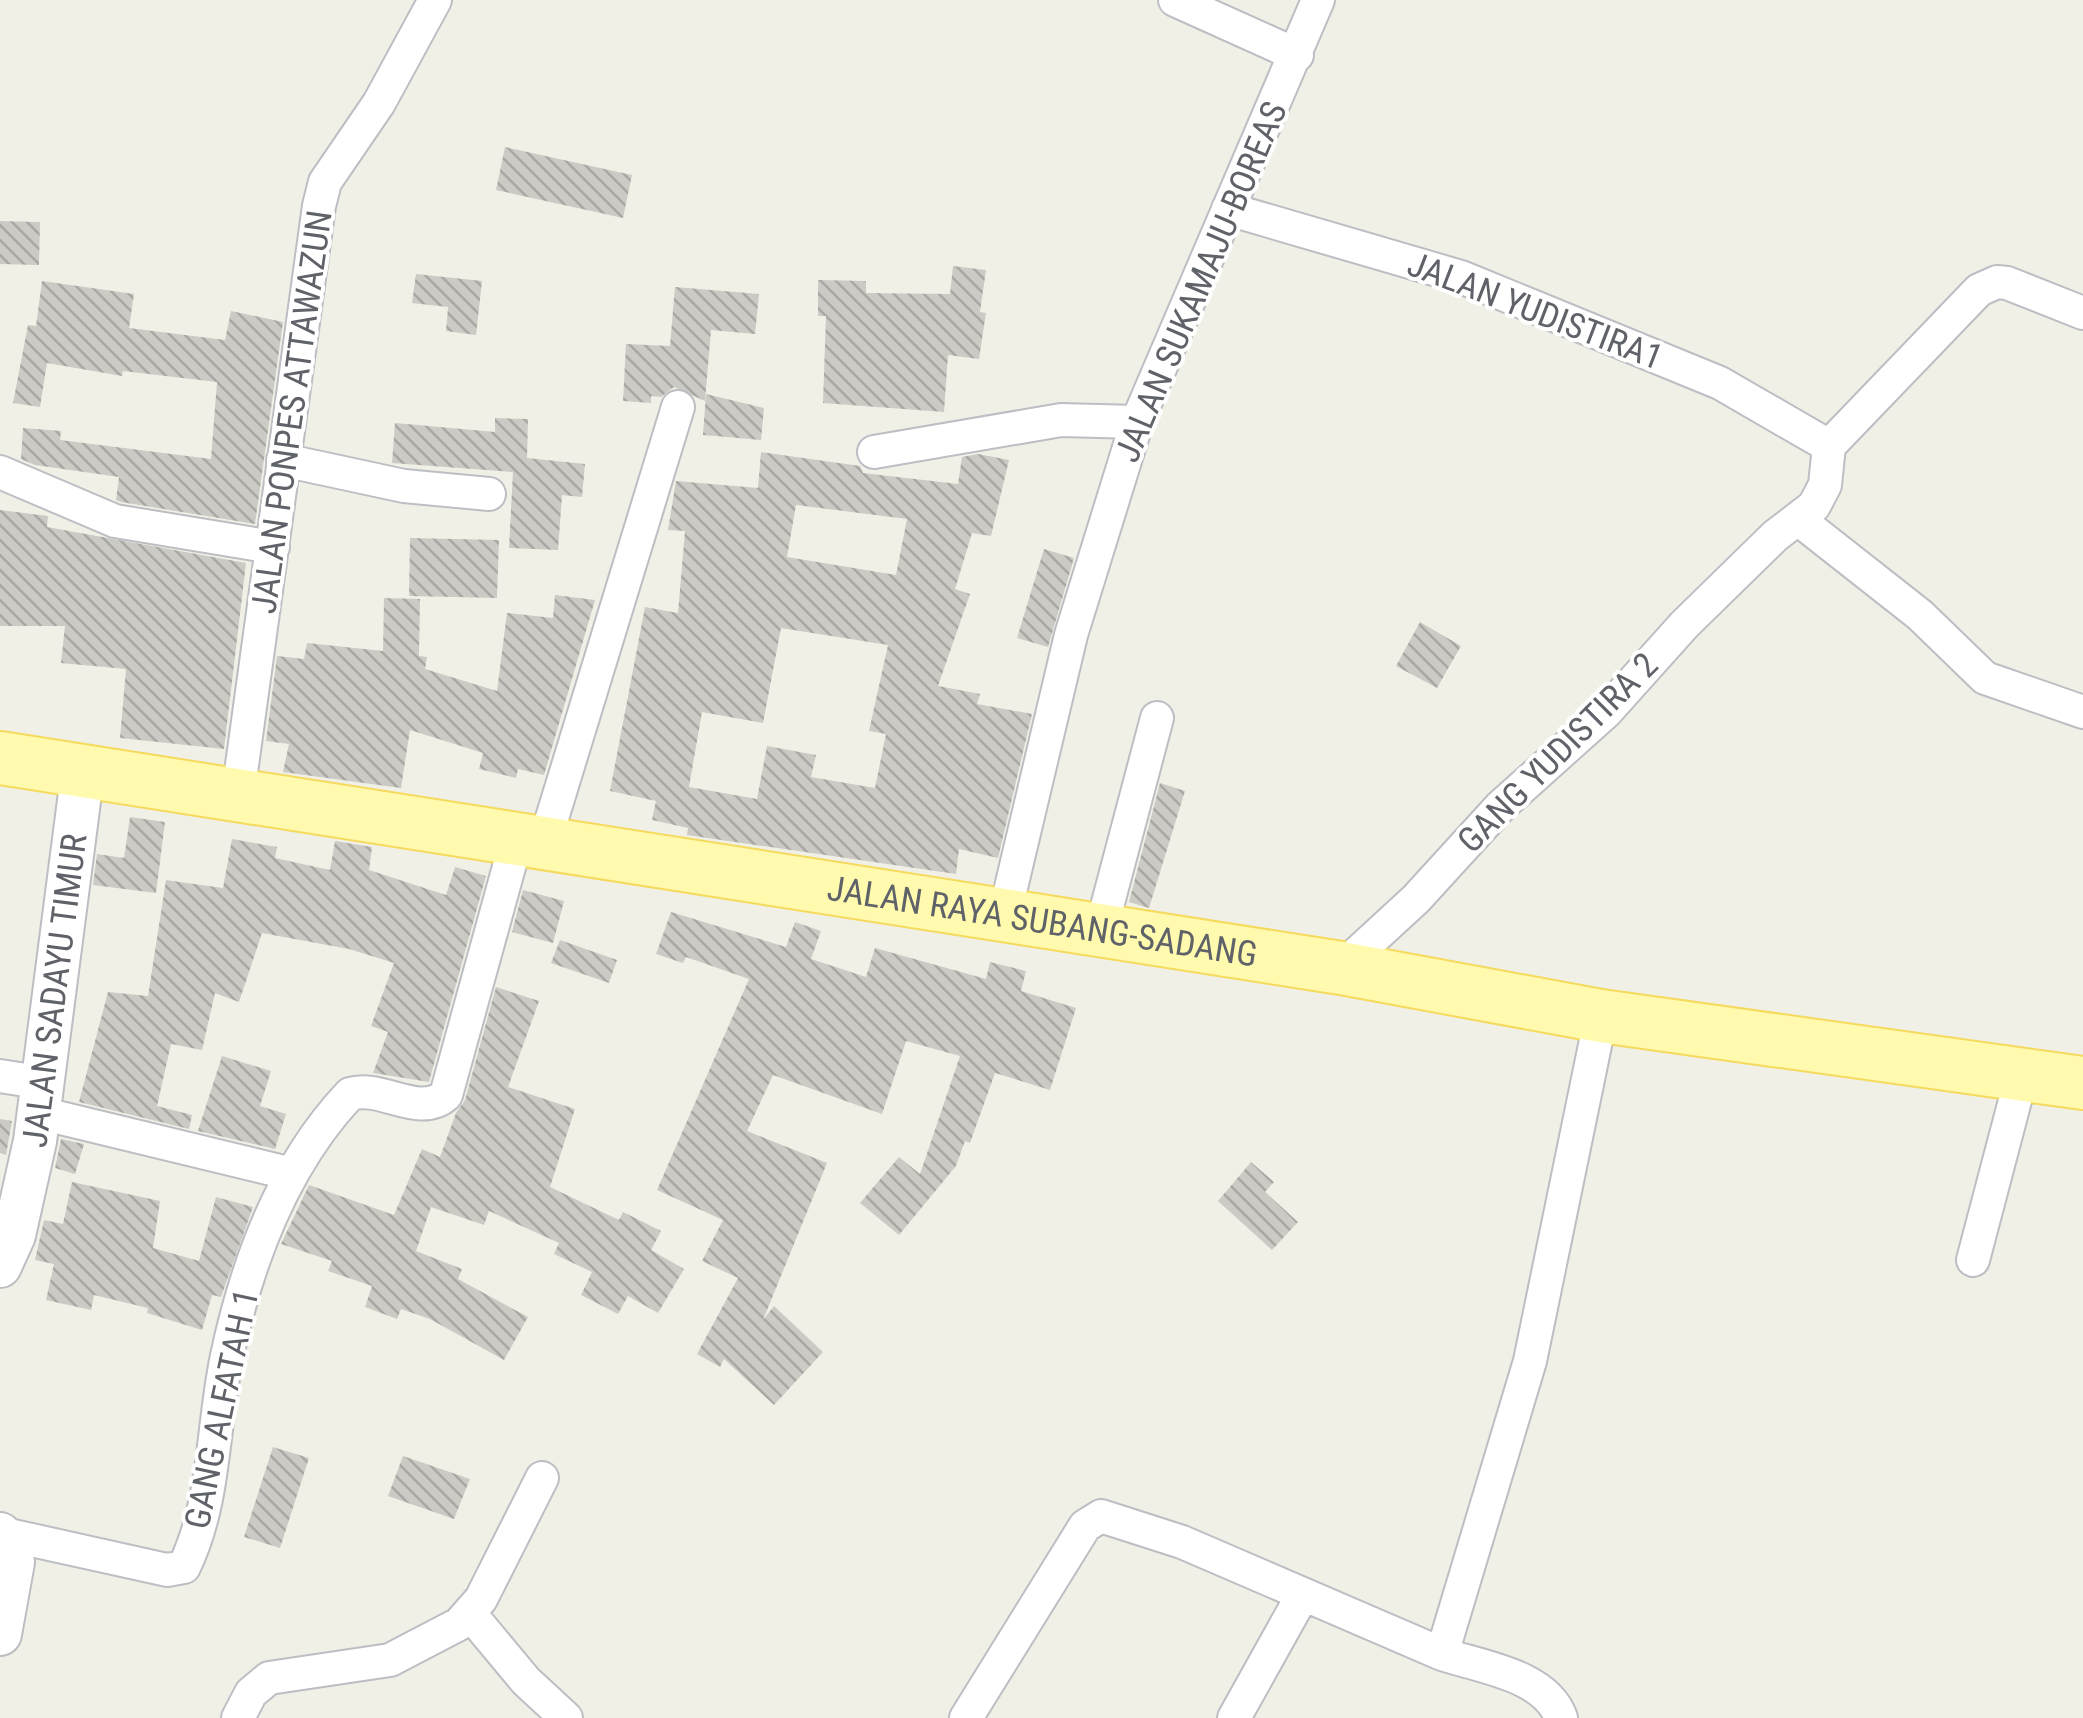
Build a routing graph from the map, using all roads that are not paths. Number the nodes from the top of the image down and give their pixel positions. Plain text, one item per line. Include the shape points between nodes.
1 (435, 0) edge
2 (1175, 0) edge
3 (1318, 0) edge
4 (1296, 56) junction
5 (1228, 208) junction
6 (2083, 313) edge
7 (678, 407) dead end
8 (1137, 422) junction
9 (1829, 446) junction
10 (874, 452) dead end
11 (283, 460) junction
12 (0, 472) edge
13 (489, 494) dead end
14 (1786, 528) junction
15 (273, 547) junction
16 (2083, 712) edge
17 (1158, 718) dead end
18 (0, 758) edge
19 (84, 770) junction
20 (238, 794) junction
21 (531, 840) junction
22 (1004, 916) junction
23 (1100, 933) junction
24 (1340, 968) junction
25 (1600, 1016) junction
26 (2022, 1074) junction
27 (0, 1076) edge
28 (2083, 1082) edge
29 (42, 1098) junction
30 (292, 1174) junction
31 (1972, 1260) dead end
32 (0, 1266) edge
33 (542, 1478) dead end
34 (0, 1533) edge
35 (1302, 1596) junction
36 (470, 1615) junction
37 (0, 1634) edge
38 (1442, 1654) junction
39 (967, 1716) edge
40 (238, 1718) edge
41 (566, 1718) edge
42 (1234, 1718) edge
43 (1562, 1718) edge

1 - 11 street, JALAN PONPES ATTAWAZUN via 379,103 325,182
2 - 4 street
3 - 4 street, JALAN SUKAMAJU-BOREAS
4 - 5 street, JALAN SUKAMAJU-BOREAS
5 - 8 street, JALAN SUKAMAJU-BOREAS
5 - 9 street, JALAN YUDISTIRA1 via 1462,278 1720,383
6 - 9 street via 2007,283 1986,285
7 - 21 street
8 - 10 street via 1061,420
8 - 22 street, JALAN SUKAMAJU-BOREAS via 1071,635
9 - 14 street, GANG YUDISTIRA 2 via 1820,496
11 - 13 street via 404,486
11 - 15 street, JALAN PONPES ATTAWAZUN
12 - 15 street via 115,521
14 - 16 street via 1920,615 1986,678
14 - 24 street, GANG YUDISTIRA 2
15 - 20 street, JALAN PONPES ATTAWAZUN
17 - 23 street
18 - 19 main road, JALAN RAYA SUBANG-SADANG
19 - 20 main road, JALAN RAYA SUBANG-SADANG
19 - 29 street, JALAN SADAYU TIMUR
20 - 21 main road, JALAN RAYA SUBANG-SADANG
21 - 22 main road, JALAN RAYA SUBANG-SADANG
21 - 30 street, GANG ALFATAH 1 via 446,1094 420,1103 350,1094 311,1138
22 - 23 main road, JALAN RAYA SUBANG-SADANG
23 - 24 main road, JALAN RAYA SUBANG-SADANG
24 - 25 main road, JALAN RAYA SUBANG-SADANG
25 - 26 main road, JALAN RAYA SUBANG-SADANG
25 - 38 street via 1530,1361
26 - 28 main road, JALAN RAYA SUBANG-SADANG
26 - 31 street
27 - 29 street
29 - 30 street
29 - 32 street, JALAN SADAYU TIMUR via 14,1235
30 - 34 street, GANG ALFATAH 1 via 254,1265 227,1356 208,1490 184,1566 166,1570
33 - 36 street
34 - 37 street via 14,1562
35 - 38 street
35 - 39 street via 1182,1542 1109,1516 1094,1518
35 - 42 street
36 - 40 street via 390,1660 269,1678 251,1693
36 - 41 street
38 - 43 street via 1531,1684

